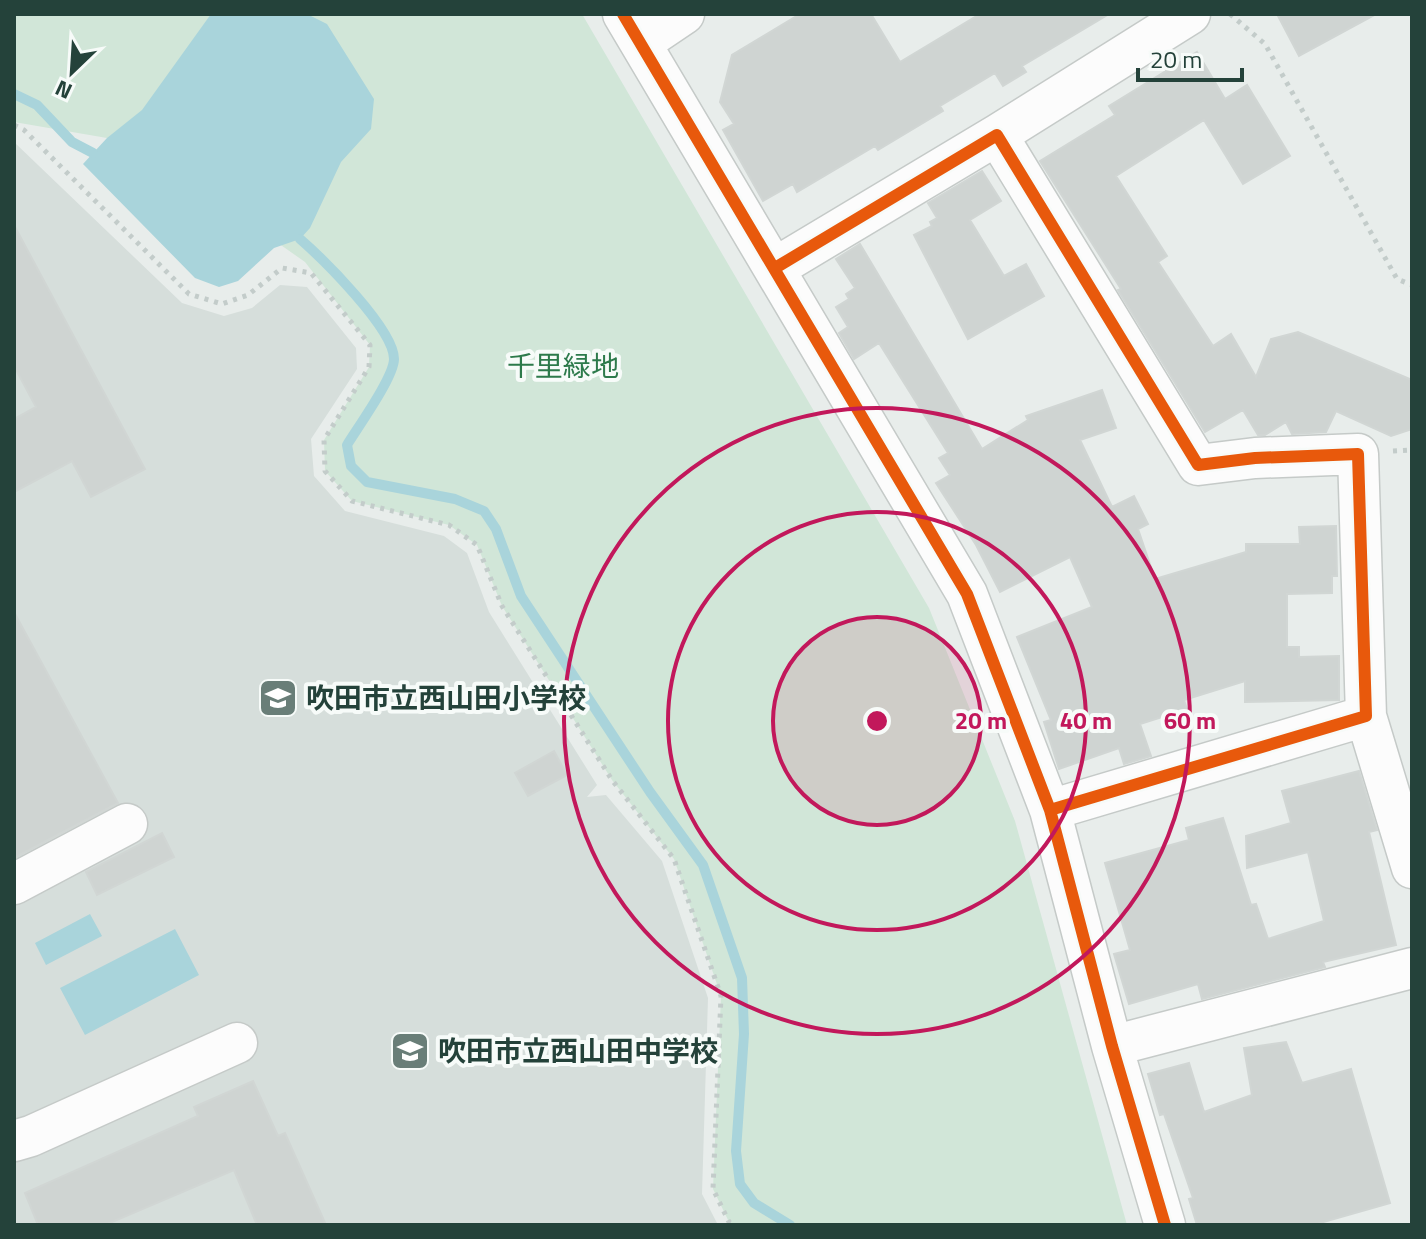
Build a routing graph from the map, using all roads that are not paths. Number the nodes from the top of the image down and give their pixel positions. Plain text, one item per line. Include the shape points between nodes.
1 (684, 14) edge
2 (1190, 14) edge
3 (632, 28) edge
4 (997, 135) junction
5 (775, 268) junction
6 (1366, 716) junction
7 (1050, 810) junction
8 (127, 824) dead end
9 (1412, 868) edge
10 (14, 884) edge
11 (1412, 968) edge
12 (237, 1043) dead end
13 (1112, 1046) junction
14 (14, 1141) edge
15 (1165, 1225) edge

1 - 3 street
2 - 4 street
3 - 5 street
4 - 5 street
4 - 6 street via 1198,465 1358,454
5 - 7 street via 967,594
6 - 7 street
6 - 9 street
7 - 13 street
8 - 10 street
11 - 13 street
12 - 14 street
13 - 15 street

